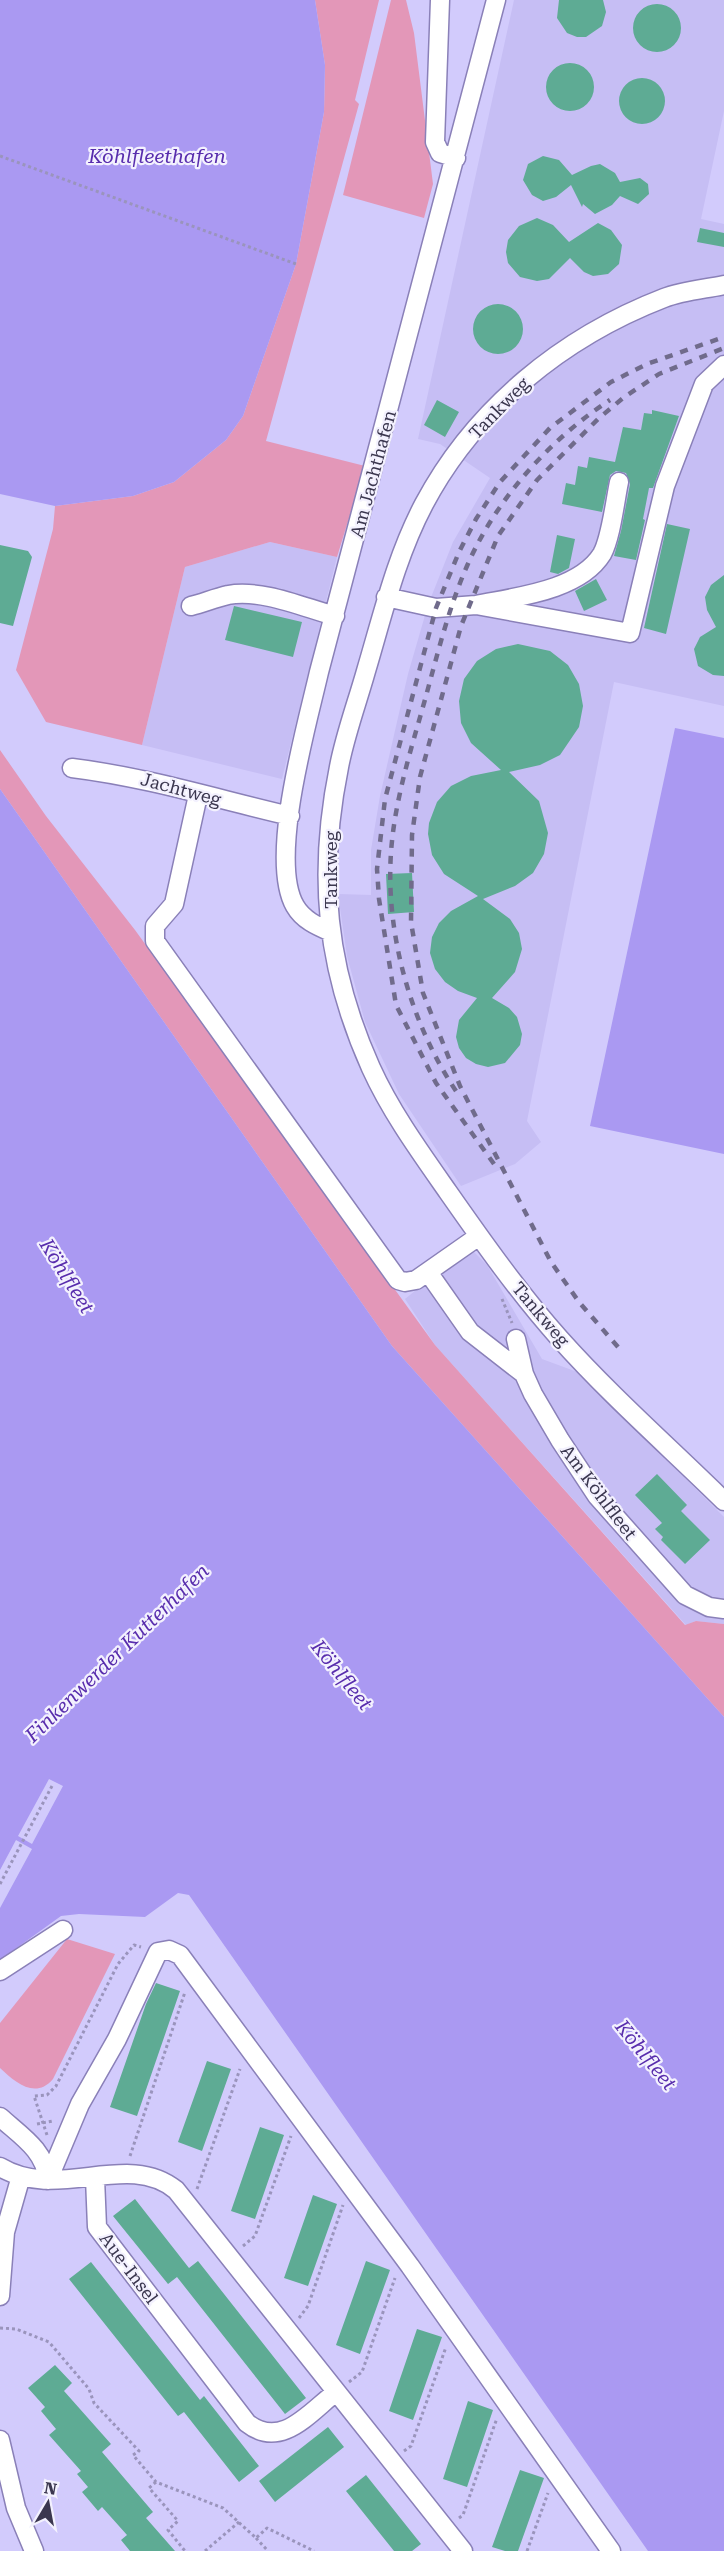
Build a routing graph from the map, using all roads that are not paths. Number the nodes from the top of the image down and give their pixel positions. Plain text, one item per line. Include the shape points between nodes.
1 (440, 0) edge
2 (496, 0) edge
3 (456, 158) junction
4 (724, 285) edge
5 (724, 364) edge
6 (619, 482) dead end
7 (386, 597) junction
8 (476, 605) junction
9 (191, 606) dead end
10 (334, 616) junction
11 (72, 768) dead end
12 (198, 795) junction
13 (290, 816) junction
14 (331, 932) junction
15 (479, 1236) junction
16 (428, 1272) junction
17 (516, 1339) dead end
18 (524, 1374) junction
19 (724, 1501) edge
20 (724, 1609) edge
21 (63, 1930) dead end
22 (0, 1971) edge
23 (0, 2117) edge
24 (0, 2167) edge
25 (21, 2176) junction
26 (95, 2178) junction
27 (48, 2180) junction
28 (1, 2266) edge
29 (0, 2296) edge
30 (336, 2392) junction
31 (0, 2440) edge
32 (8, 2508) edge
33 (34, 2551) edge
34 (463, 2551) edge
35 (611, 2551) edge

1 - 3 street via 435,142 440,153
2 - 3 street, Am Jachthafen
3 - 10 street, Am Jachthafen
4 - 7 street, Tankweg via 666,297 582,338 513,390 446,466 419,516
5 - 8 street via 704,384 665,486 630,633
6 - 8 street via 603,552 584,574 544,591
7 - 8 street via 436,608
7 - 14 street, Tankweg via 339,765 329,828 327,897
9 - 10 street via 243,594
10 - 13 street, Am Jachthafen via 297,768
11 - 12 street, Jachtweg via 124,774
12 - 13 street, Jachtweg
12 - 16 street via 174,904 155,926 155,941 391,1273 405,1282
13 - 14 street, Am Jachthafen via 286,873 294,905 302,916
14 - 15 street, Tankweg via 341,989 383,1093
15 - 16 street
15 - 19 street, Tankweg via 561,1340
16 - 18 street via 470,1332
17 - 18 street, Am Köhlfleet
18 - 20 street, Am Köhlfleet via 554,1431 597,1496 685,1595 709,1607
21 - 22 street
23 - 27 street via 40,2152
24 - 25 street
25 - 27 street
25 - 28 street via 5,2232
26 - 27 street
26 - 30 street via 125,2172 171,2186
26 - 30 street, Aue-Insel via 97,2227 247,2423 268,2433 285,2432
27 - 35 street via 80,2104 117,2039 158,1952 169,1950 180,1955 458,2332
28 - 29 street
30 - 34 street
31 - 32 street
32 - 33 street

